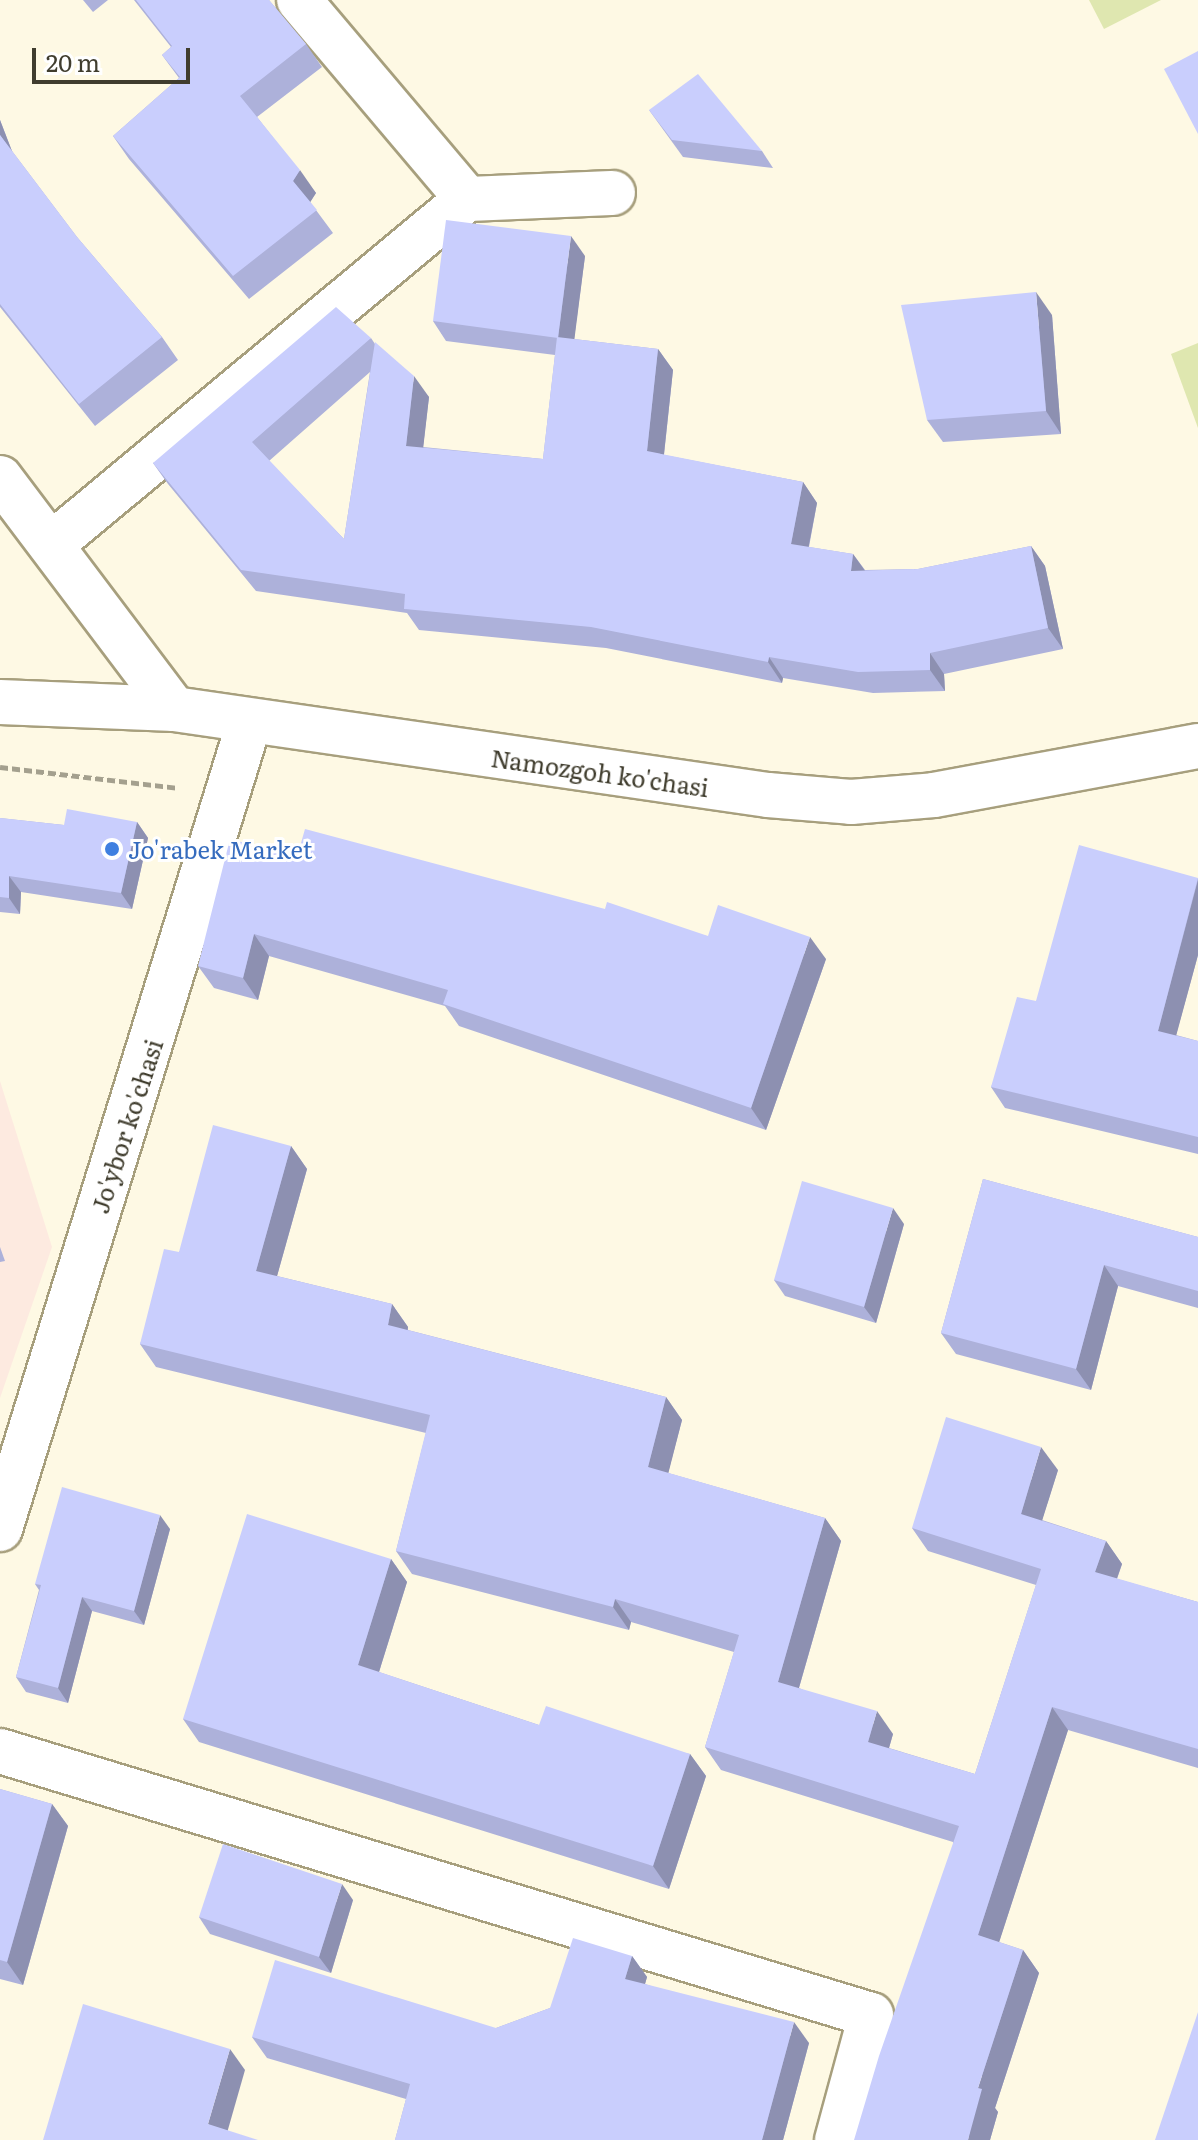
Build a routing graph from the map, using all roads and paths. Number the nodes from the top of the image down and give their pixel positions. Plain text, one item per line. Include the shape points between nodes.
1 (299, 0) edge
2 (613, 193) dead end
3 (467, 199) junction
4 (0, 478) edge
5 (52, 544) junction
6 (0, 702) edge
7 (174, 709) junction
8 (249, 723) junction
9 (1198, 746) edge
10 (0, 767) edge
11 (186, 789) dead end
12 (0, 1529) edge
13 (0, 1751) edge
14 (837, 2140) edge

1 - 3 street
2 - 3 street
3 - 5 street
4 - 5 street
5 - 7 street
6 - 7 street, Namozgoh ko'chasi
7 - 8 street, Namozgoh ko'chasi
8 - 9 street, Namozgoh ko'chasi via 851,802 934,795
8 - 12 street, Jo'ybor ko'chasi
10 - 11 path
13 - 14 street via 871,2015

